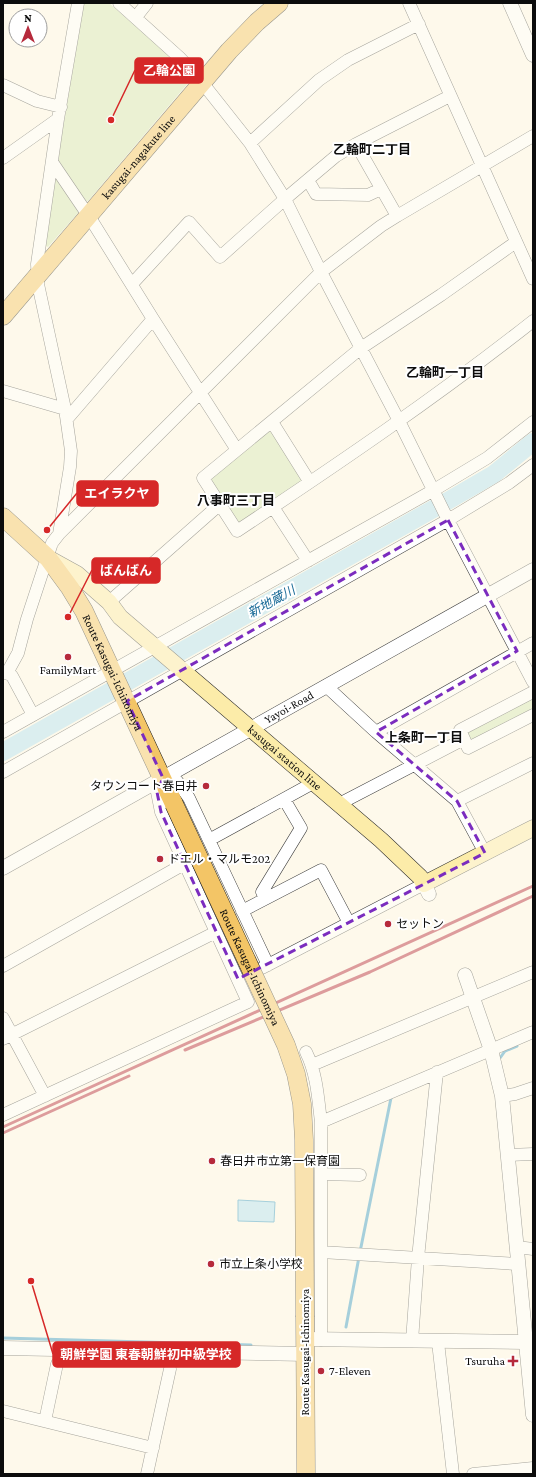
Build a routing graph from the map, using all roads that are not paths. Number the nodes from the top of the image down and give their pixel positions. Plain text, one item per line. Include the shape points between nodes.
1 (78, 3) edge
2 (119, 3) edge
3 (147, 3) edge
4 (279, 3) edge
5 (409, 3) edge
6 (510, 3) edge
7 (136, 18) junction
8 (418, 24) junction
9 (533, 55) edge
10 (202, 82) junction
11 (3, 86) edge
12 (450, 96) junction
13 (60, 113) junction
14 (533, 136) edge
15 (250, 143) junction
16 (356, 144) junction
17 (3, 158) edge
18 (52, 162) junction
19 (482, 165) junction
20 (308, 180) junction
21 (381, 188) junction
22 (285, 199) junction
23 (89, 216) junction
24 (397, 216) junction
25 (516, 242) junction
26 (321, 272) junction
27 (37, 274) junction
28 (533, 279) edge
29 (132, 284) junction
30 (3, 316) edge
31 (153, 320) junction
32 (533, 321) edge
33 (361, 348) junction
34 (3, 390) edge
35 (201, 392) junction
36 (66, 414) junction
37 (399, 421) junction
38 (272, 422) junction
39 (533, 422) edge
40 (238, 450) junction
41 (533, 464) edge
42 (310, 481) junction
43 (435, 492) junction
44 (219, 505) junction
45 (273, 506) junction
46 (3, 517) edge
47 (447, 518) junction
48 (59, 534) junction
49 (48, 558) junction
50 (308, 561) junction
51 (533, 570) edge
52 (488, 595) junction
53 (109, 602) junction
54 (533, 643) edge
55 (157, 649) junction
56 (517, 651) junction
57 (180, 668) junction
58 (5, 673) edge
59 (114, 673) junction
60 (533, 682) edge
61 (326, 686) junction
62 (533, 692) edge
63 (125, 698) junction
64 (33, 715) junction
65 (533, 716) edge
66 (250, 729) junction
67 (3, 732) edge
68 (376, 732) junction
69 (464, 739) junction
70 (533, 763) edge
71 (414, 764) junction
72 (3, 772) edge
73 (163, 778) junction
74 (313, 783) junction
75 (284, 799) junction
76 (457, 800) junction
77 (339, 804) junction
78 (533, 828) edge
79 (209, 840) junction
80 (485, 853) junction
81 (184, 864) junction
82 (3, 868) edge
83 (426, 889) junction
84 (265, 899) junction
85 (242, 911) junction
86 (349, 923) junction
87 (216, 932) junction
88 (268, 965) junction
89 (3, 966) edge
90 (533, 972) edge
91 (465, 975) dead end
92 (238, 979) junction
93 (473, 997) junction
94 (3, 1018) edge
95 (533, 1032) edge
96 (8, 1037) edge
97 (491, 1050) junction
98 (306, 1052) dead end
99 (312, 1065) junction
100 (437, 1072) junction
101 (533, 1088) edge
102 (45, 1096) junction
103 (502, 1096) junction
104 (3, 1115) edge
105 (321, 1122) junction
106 (533, 1154) edge
107 (508, 1155) junction
108 (321, 1174) junction
109 (360, 1176) dead end
110 (517, 1247) junction
111 (533, 1249) edge
112 (321, 1252) junction
113 (418, 1258) junction
114 (518, 1264) junction
115 (528, 1324) edge
116 (412, 1341) junction
117 (438, 1342) junction
118 (310, 1344) junction
119 (3, 1348) edge
120 (528, 1348) edge
121 (57, 1364) dead end
122 (170, 1369) dead end
123 (3, 1411) edge
124 (533, 1415) edge
125 (44, 1421) junction
126 (153, 1448) junction
127 (533, 1468) edge
128 (148, 1474) edge
129 (306, 1474) edge
130 (453, 1474) edge
131 (474, 1474) edge

1 - 13 street
2 - 7 street
3 - 7 street
4 - 10 main road, kasugai-nagakute line via 242,37
5 - 8 street
6 - 9 street
7 - 10 street
8 - 12 street
8 - 15 street via 348,60 319,80
10 - 15 street
10 - 23 main road, kasugai-nagakute line
11 - 13 street
12 - 16 street
12 - 19 street
13 - 17 street
13 - 18 street
14 - 19 street
15 - 22 street
16 - 20 street via 336,156
16 - 21 street
18 - 23 street
18 - 27 street
19 - 24 street
19 - 25 street
20 - 21 street via 316,194 368,195
20 - 22 street
21 - 24 street
22 - 26 street
22 - 29 street via 220,256 189,222
23 - 27 main road, kasugai-nagakute line
23 - 29 street
24 - 26 street
25 - 28 street
25 - 33 street
26 - 33 street
26 - 35 street
27 - 30 main road, kasugai-nagakute line
27 - 36 street
29 - 31 street
31 - 35 street
31 - 36 street
32 - 37 street
33 - 37 street
33 - 38 street
34 - 36 street
35 - 40 street
35 - 48 street
36 - 48 street via 71,462
37 - 42 street
37 - 43 street
38 - 40 street
38 - 42 street
39 - 43 street via 487,458
40 - 44 street via 203,478
41 - 47 street via 509,483
42 - 45 street
43 - 47 street
43 - 50 street
44 - 45 street via 236,530
44 - 53 street
45 - 50 street
46 - 49 main road, Route Kasugai-Ichinomiya
47 - 52 street
47 - 57 street
48 - 49 street via 52,543
49 - 53 main road, kasugai station line via 77,574
49 - 58 street via 18,653
49 - 59 main road, Route Kasugai-Ichinomiya via 84,611
50 - 55 street
51 - 52 street, Yayoi-Road
52 - 56 street
52 - 61 street, Yayoi-Road
53 - 55 main road, kasugai station line via 120,617
54 - 56 street
55 - 57 main road, kasugai station line
55 - 59 street
56 - 60 street
56 - 68 street
57 - 63 street
57 - 66 main road, kasugai station line
58 - 64 street via 12,676
59 - 63 main road, Route Kasugai-Ichinomiya
59 - 64 street
61 - 66 street, Yayoi-Road
61 - 68 street
62 - 69 street via 460,730
63 - 72 street
63 - 73 main road, Route Kasugai-Ichinomiya
64 - 67 street
65 - 69 street via 468,748
66 - 73 street, Yayoi-Road
66 - 74 main road, kasugai station line
68 - 71 street
69 - 71 street
70 - 76 street
71 - 76 street
71 - 77 street
73 - 79 street via 177,781 189,798
73 - 81 street via 157,792 161,812
73 - 82 street, Yayoi-Road
73 - 118 main road, Route Kasugai-Ichinomiya, bridge via 286,1045 296,1074 302,1104 304,1140 305,1316
74 - 75 street
74 - 77 main road, kasugai station line
75 - 79 street
75 - 84 street via 301,828 262,892
76 - 80 street
77 - 83 main road, kasugai station line via 420,877
78 - 80 main road
79 - 85 street
80 - 83 main road
81 - 87 street
81 - 89 street
83 - 86 street
84 - 85 street
84 - 86 street via 321,870
85 - 88 street
86 - 88 street
87 - 92 street
87 - 96 street
88 - 92 street
90 - 93 street
91 - 93 street
92 - 102 street via 248,1002
93 - 97 street
93 - 99 street
94 - 96 street
95 - 97 street
96 - 102 street
97 - 100 street
97 - 103 street
98 - 99 street
99 - 105 street
100 - 105 street
100 - 113 street
101 - 103 street
102 - 104 street
103 - 107 street
105 - 108 street
106 - 107 street
107 - 110 street
108 - 109 street
108 - 112 street
110 - 111 street
110 - 114 street
112 - 113 street
112 - 118 street
113 - 114 street
113 - 116 street
114 - 115 street
115 - 120 street
116 - 117 street
116 - 118 street
117 - 120 street
117 - 130 street
118 - 119 street
118 - 129 main road, Route Kasugai-Ichinomiya
120 - 124 street
121 - 125 street
122 - 126 street
123 - 125 street
125 - 126 street
126 - 128 street
127 - 131 street

